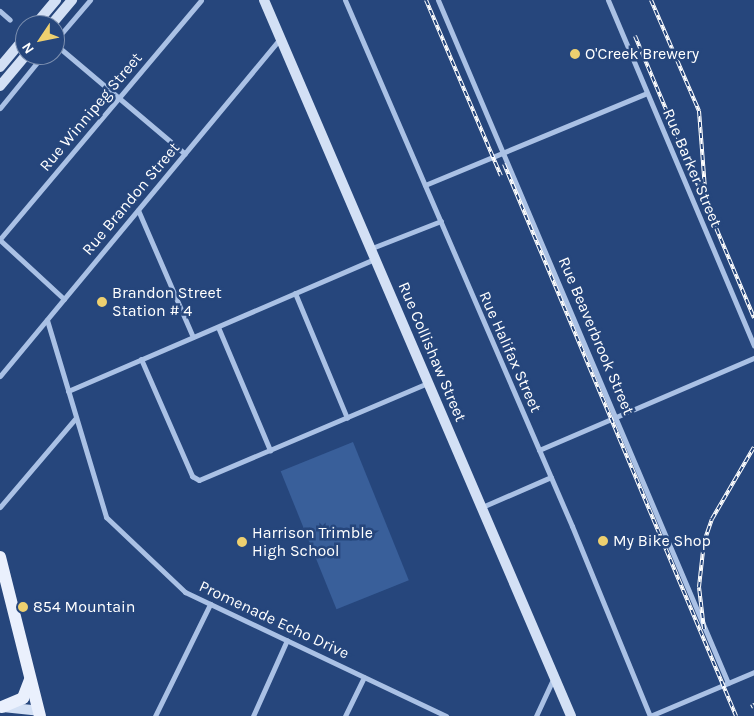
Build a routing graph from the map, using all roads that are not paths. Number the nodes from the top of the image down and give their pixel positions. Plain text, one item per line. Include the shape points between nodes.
1 (56, 0) edge
2 (72, 0) edge
3 (90, 0) edge
4 (201, 0) edge
5 (264, 0) edge
6 (345, 0) edge
7 (438, 0) edge
8 (608, 0) edge
9 (0, 11) edge
10 (43, 15) edge
11 (59, 15) edge
12 (10, 20) dead end
13 (65, 30) edge
14 (282, 38) junction
15 (15, 49) edge
16 (65, 51) edge
17 (18, 65) edge
18 (36, 65) edge
19 (0, 67) edge
20 (0, 86) edge
21 (647, 93) junction
22 (119, 98) junction
23 (0, 108) edge
24 (504, 151) junction
25 (185, 154) junction
26 (425, 185) junction
27 (138, 210) junction
28 (440, 220) junction
29 (0, 240) edge
30 (372, 248) junction
31 (376, 258) junction
32 (295, 294) junction
33 (64, 299) junction
34 (47, 320) junction
35 (218, 327) junction
36 (193, 337) junction
37 (754, 345) edge
38 (754, 358) edge
39 (141, 360) junction
40 (0, 376) edge
41 (428, 382) junction
42 (68, 391) junction
43 (617, 415) junction
44 (347, 418) junction
45 (75, 419) junction
46 (270, 450) junction
47 (539, 450) junction
48 (551, 478) junction
49 (482, 507) junction
50 (0, 508) edge
51 (0, 557) edge
52 (210, 604) junction
53 (287, 640) junction
54 (754, 672) edge
55 (554, 676) junction
56 (30, 678) junction
57 (364, 678) junction
58 (728, 683) junction
59 (1, 708) edge
60 (42, 714) edge
61 (155, 716) edge
62 (254, 716) edge
63 (345, 716) edge
64 (444, 716) edge
65 (536, 716) edge
66 (571, 716) edge
67 (650, 716) edge

1 - 10 street
2 - 11 street
3 - 13 street
4 - 22 street, Rue Winnipeg Street
5 - 14 street, Rue Collishaw Street
6 - 26 street, Rue Halifax Street
7 - 24 street, Rue Beaverbrook Street
8 - 21 street, Rue Barker Street
9 - 12 street
14 - 25 street, Rue Brandon Street
14 - 30 street, Rue Collishaw Street
15 - 19 street
16 - 22 street
17 - 20 street
18 - 23 street
21 - 24 street
21 - 37 street, Rue Barker Street
22 - 25 street
22 - 29 street, Rue Winnipeg Street
24 - 26 street
24 - 43 street, Rue Beaverbrook Street
25 - 27 street, Rue Brandon Street
26 - 28 street, Rue Halifax Street
27 - 33 street, Rue Brandon Street
27 - 36 street
28 - 30 street
28 - 47 street, Rue Halifax Street
29 - 33 street
30 - 31 street, Rue Collishaw Street
31 - 32 street
31 - 41 street, Rue Collishaw Street
32 - 35 street
32 - 44 street
33 - 34 street, Rue Brandon Street
34 - 40 street, Rue Brandon Street
34 - 42 street, Promenade Echo Drive
35 - 36 street
35 - 46 street
36 - 39 street
38 - 43 street
39 - 42 street
39 - 46 street via 192,476 199,480
41 - 44 street
41 - 49 street, Rue Collishaw Street
42 - 45 street, Promenade Echo Drive
43 - 47 street
43 - 58 street, Rue Beaverbrook Street
44 - 46 street
45 - 50 street
45 - 52 street, Promenade Echo Drive via 106,517 186,592
47 - 48 street, Rue Halifax Street
48 - 49 street
48 - 67 street, Rue Halifax Street
49 - 55 street, Rue Collishaw Street
51 - 56 main road
52 - 53 street, Promenade Echo Drive
52 - 61 street
53 - 57 street, Promenade Echo Drive
53 - 62 street
54 - 58 street
55 - 65 street
55 - 66 street, Rue Collishaw Street
56 - 59 main road via 29,690 23,698
56 - 60 main road
57 - 63 street
57 - 64 street, Promenade Echo Drive
58 - 67 street
59 - 60 street

